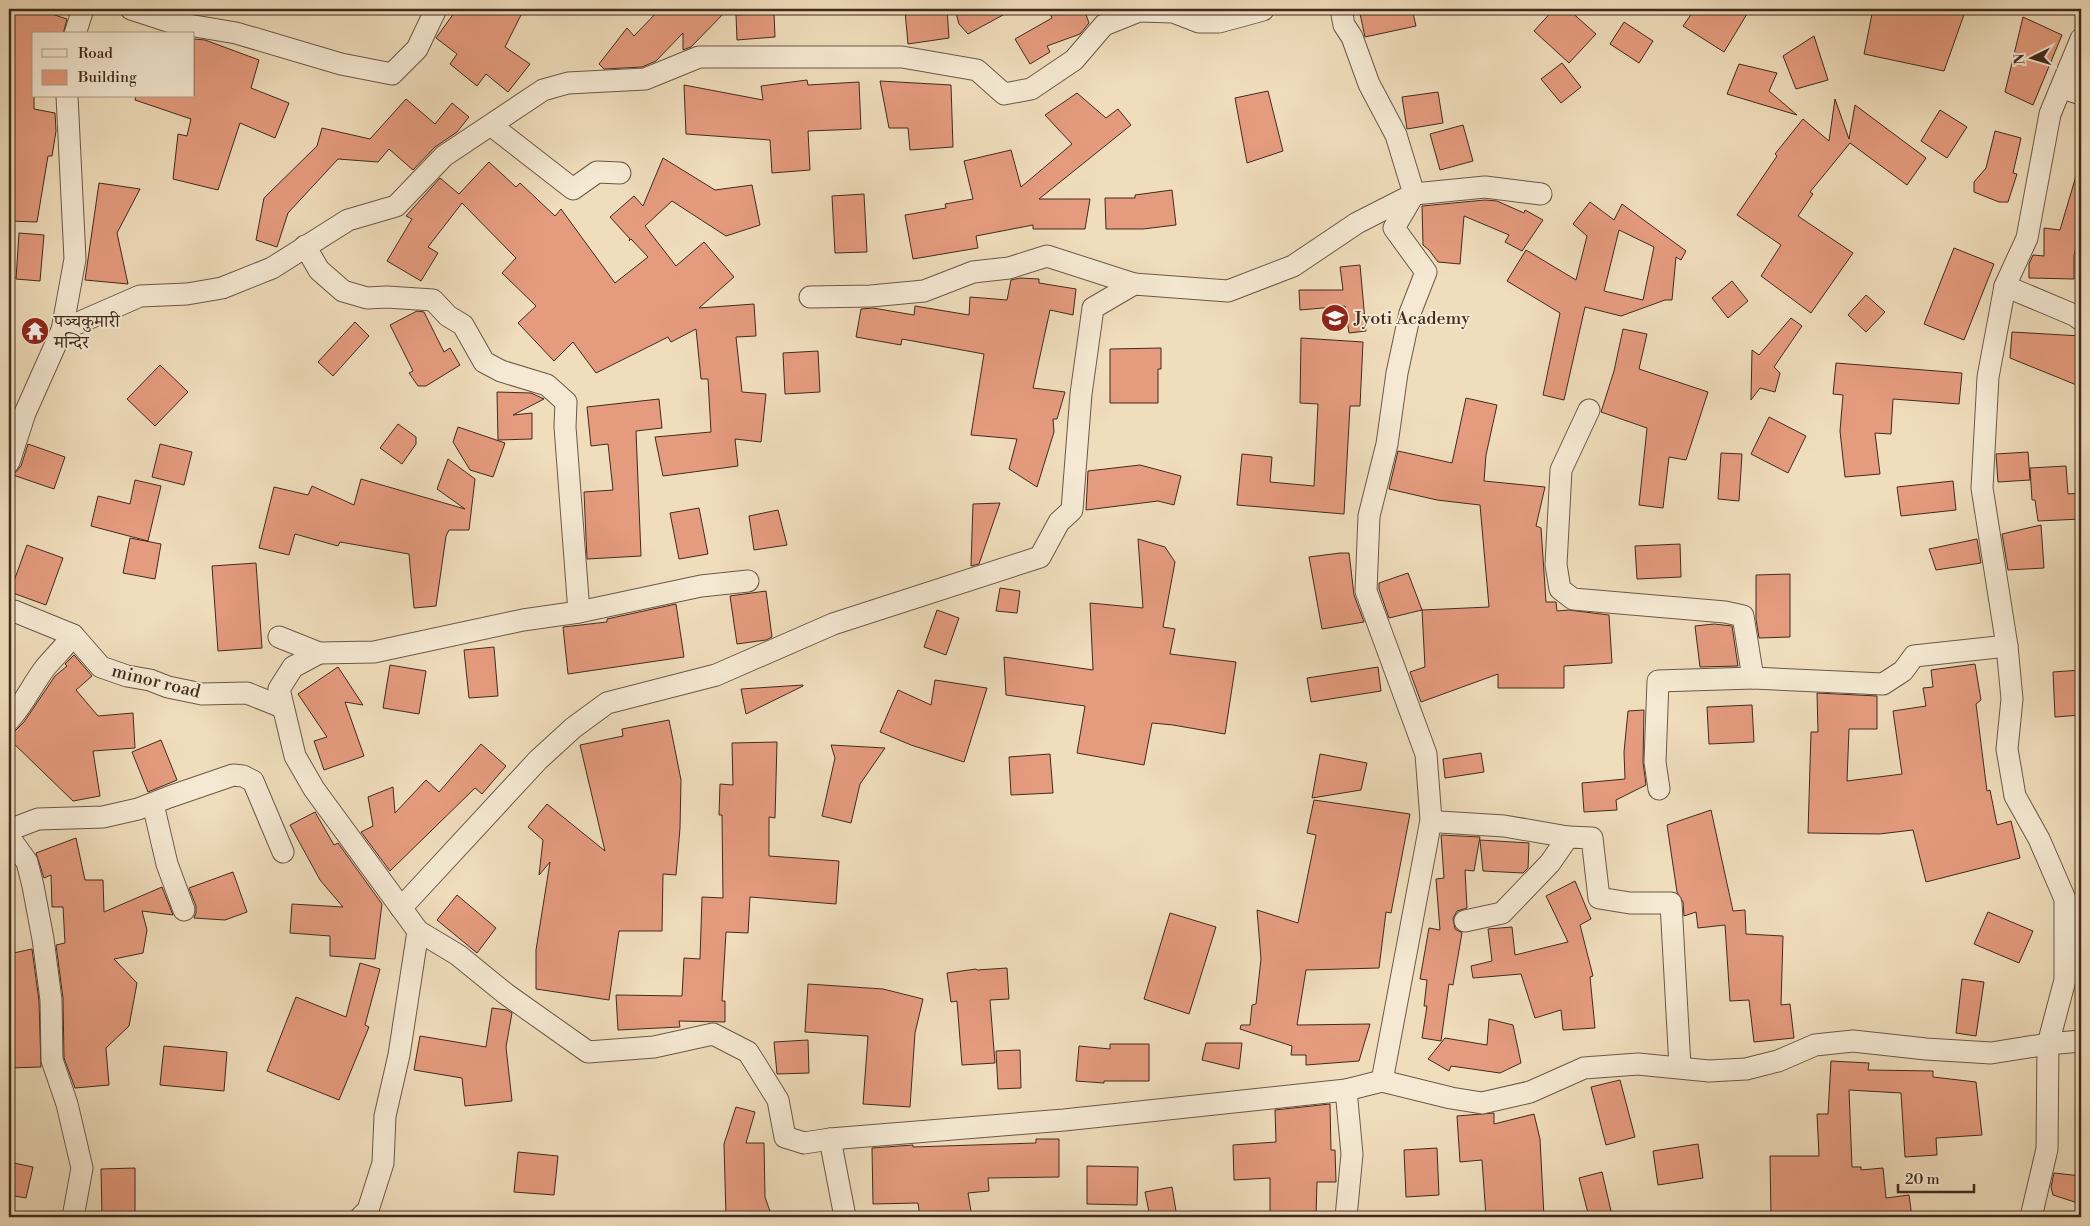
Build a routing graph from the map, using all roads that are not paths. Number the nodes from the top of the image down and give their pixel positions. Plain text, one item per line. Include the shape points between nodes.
1 (83, 9) edge
2 (131, 9) edge
3 (436, 9) edge
4 (1269, 9) edge
5 (1341, 9) edge
6 (1102, 17) edge
7 (76, 32) edge
8 (2081, 39) edge
9 (2072, 91) edge
10 (67, 98) edge
11 (492, 126) junction
12 (620, 173) dead end
13 (1414, 194) junction
14 (1541, 194) dead end
15 (305, 246) junction
16 (1134, 284) junction
17 (2005, 286) junction
18 (810, 297) dead end
19 (2081, 320) edge
20 (62, 330) junction
21 (1589, 410) dead end
22 (9, 462) edge
23 (748, 581) dead end
24 (579, 612) junction
25 (279, 637) dead end
26 (2007, 646) junction
27 (319, 653) junction
28 (1753, 678) junction
29 (282, 707) junction
30 (9, 720) edge
31 (1659, 789) dead end
32 (153, 804) junction
33 (1431, 820) junction
34 (9, 830) edge
35 (9, 837) edge
36 (1568, 837) junction
37 (283, 852) dead end
38 (401, 908) junction
39 (184, 910) dead end
40 (1465, 921) dead end
41 (418, 932) junction
42 (2081, 1041) edge
43 (2048, 1044) junction
44 (1680, 1067) junction
45 (1382, 1081) junction
46 (1346, 1090) junction
47 (830, 1139) junction
48 (72, 1217) edge
49 (361, 1217) edge
50 (845, 1217) edge
51 (1346, 1217) edge
52 (2031, 1217) edge

1 - 7 street
2 - 3 street via 171,22 236,33 341,64 392,74 417,49
4 - 6 street via 1219,22 1199,22 1173,12 1139,11
5 - 13 street via 1344,25 1352,37 1369,84 1396,135
6 - 11 street via 1074,60 1031,89 1004,94 976,70 902,57 699,57 645,79 568,83 544,90
8 - 9 street
9 - 17 street via 2050,114 2026,238
10 - 20 street via 75,259
11 - 12 street via 573,189 597,172
11 - 15 street via 444,156 396,206 348,220
13 - 14 street via 1485,187
13 - 16 street via 1357,223 1293,266 1228,290
13 - 33 street via 1394,228 1426,272 1410,313 1387,444 1369,516 1366,592 1426,754
15 - 20 street via 272,268 222,288 188,294 140,296
15 - 24 street via 318,270 343,292 366,298 434,300 448,316 463,325 484,362 501,371 547,385 566,402 565,427
16 - 18 street via 1047,256 1009,268 973,272 924,291
16 - 38 street via 1093,308 1081,394 1072,510 1059,522 1040,557 833,624 716,675 607,702 538,760
17 - 19 street
17 - 26 street via 1988,377 1982,488
20 - 22 street via 25,413
21 - 28 street via 1561,470 1556,565 1560,589 1573,599 1743,616
23 - 24 street via 700,586
24 - 27 street via 523,620 374,652
25 - 27 street
26 - 28 street via 1914,656 1903,671 1883,684
26 - 43 street via 2012,699 2007,749 2014,796 2039,839 2065,899 2065,980
27 - 29 street via 293,667 279,689
28 - 31 street via 1658,681 1655,762
29 - 30 street, minor road via 247,693 202,694 127,676 101,667 73,635 45,668
29 - 38 street via 295,756 314,789
32 - 34 street via 103,817 38,819
32 - 37 street via 233,775 243,776 253,781
32 - 39 street via 167,864
33 - 36 street via 1504,826
33 - 45 street
35 - 48 street via 27,862 33,886 51,1000 52,1060 82,1168
36 - 40 street via 1550,863 1502,914
36 - 44 street via 1592,838 1599,898 1630,903 1671,903
38 - 41 street
41 - 47 street via 458,954 506,994 588,1052 654,1047 713,1034 748,1052 778,1100 785,1137 804,1143
41 - 49 street via 399,1055 385,1116 384,1163 368,1210
42 - 43 street
43 - 44 street via 1991,1053 1854,1041 1815,1045 1778,1061 1746,1069 1708,1071
43 - 52 street via 2047,1149
44 - 45 street via 1638,1064 1584,1068 1530,1092 1482,1103
45 - 46 street
46 - 47 street via 1064,1120
46 - 51 street via 1352,1154
47 - 50 street

